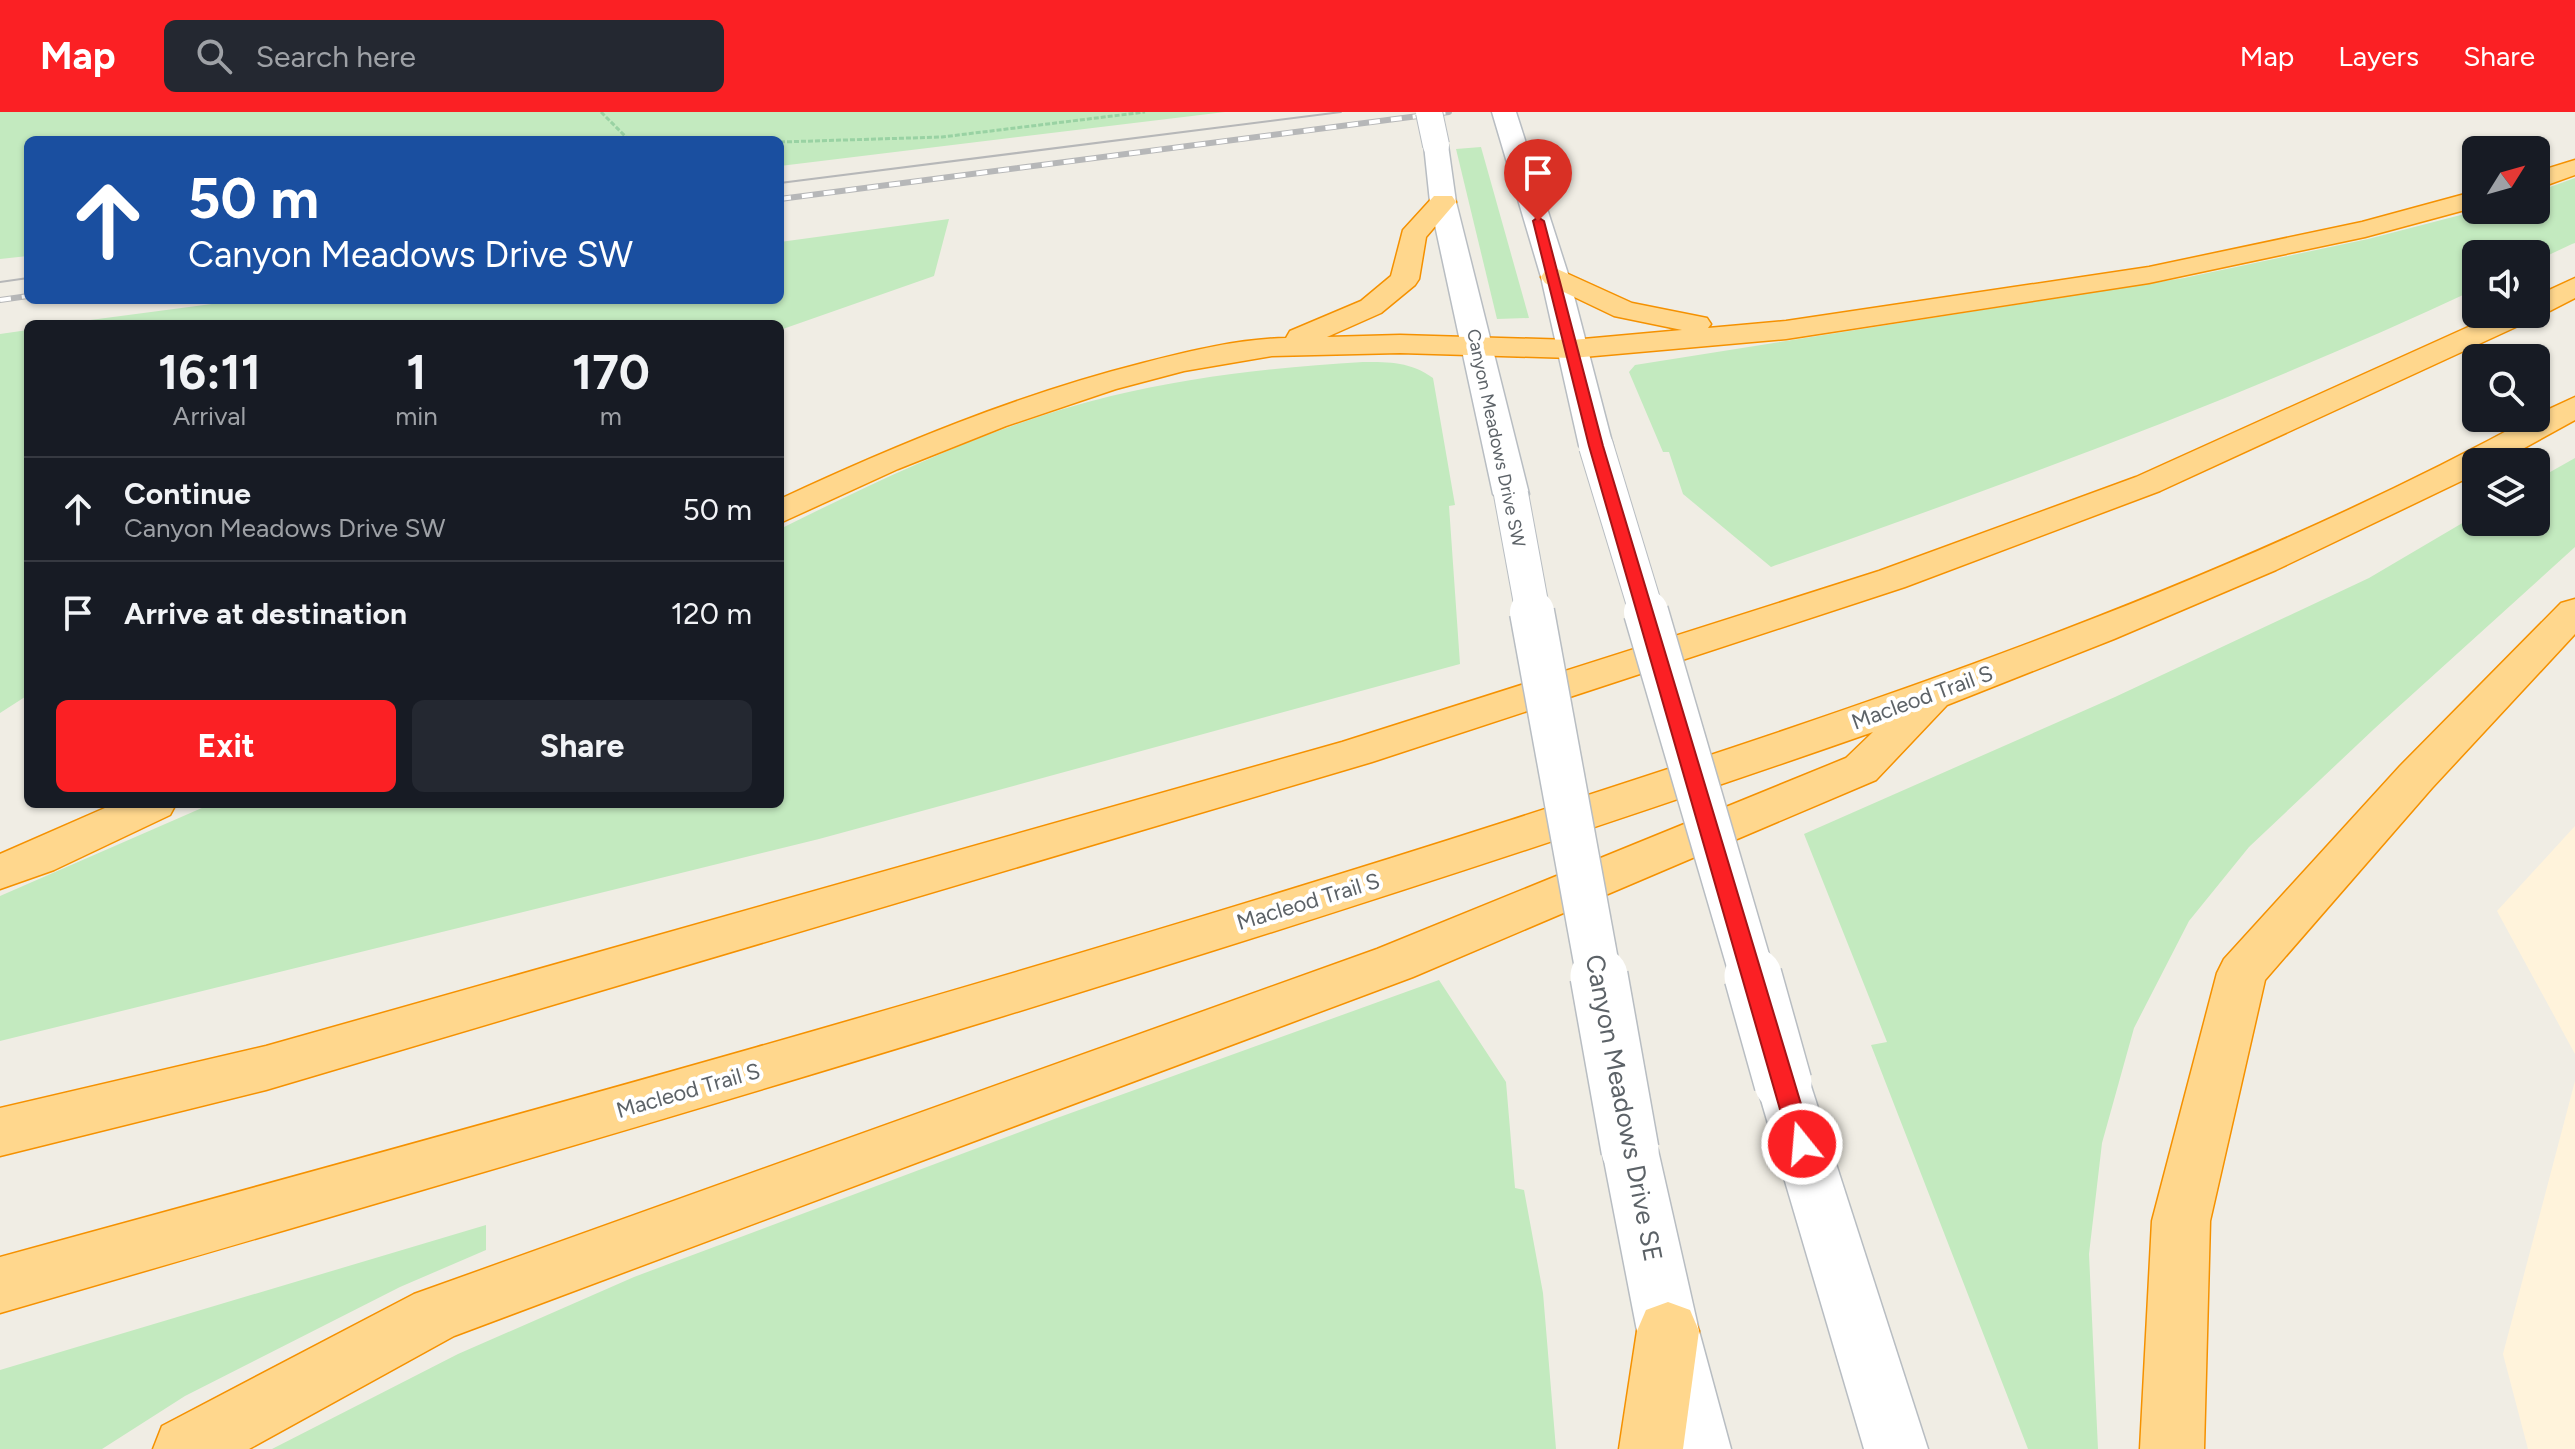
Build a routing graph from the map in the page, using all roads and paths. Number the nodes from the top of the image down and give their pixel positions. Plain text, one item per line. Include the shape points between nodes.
1 (601, 112) edge
2 (1145, 112) edge
3 (1429, 112) edge
4 (1508, 124) edge
5 (625, 136) edge
6 (784, 142) edge
7 (2575, 167) edge
8 (2550, 176) edge
9 (1443, 202) junction
10 (2462, 203) edge
11 (1555, 277) junction
12 (2575, 287) edge
13 (2550, 300) edge
14 (2490, 328) edge
15 (1786, 330) junction
16 (1477, 346) junction
17 (1272, 347) junction
18 (1572, 349) junction
19 (2575, 407) edge
20 (784, 510) edge
21 (2575, 611) edge
22 (1935, 695) junction
23 (1560, 765) joint
24 (145, 808) edge
25 (0, 872) edge
26 (0, 1132) edge
27 (0, 1285) edge
28 (1668, 1331) junction
29 (185, 1449) edge
30 (1651, 1449) edge
31 (1699, 1449) edge
32 (1896, 1449) edge
33 (2172, 1449) edge

1 - 5 path
2 - 6 path via 942,137
3 - 9 main road, Canyon Meadows Drive SW, bridge
4 - 11 main road
7 - 8 highway
9 - 16 main road, Canyon Meadows Drive SW
9 - 17 highway via 1413,236 1405,279 1371,307
10 - 15 highway via 2149,275
11 - 15 highway via 1624,310 1680,323
11 - 18 main road
12 - 13 highway
14 - 26 highway via 2148,484 1892,579 1342,757 266,1068
15 - 18 highway
16 - 17 highway
16 - 18 highway
16 - 23 main road, Canyon Meadows Drive SW, bridge via 1511,494
17 - 20 highway via 1183,362 994,419
18 - 32 main road, bridge via 1783,1083
19 - 22 highway, Macleod Trail S via 2243,571
21 - 33 highway via 2416,777 2242,973 2181,1221
22 - 27 highway, Macleod Trail S via 1433,863 751,1072
22 - 29 highway via 1861,769 1395,963 435,1314
23 - 28 main road, Canyon Meadows Drive SE, bridge
24 - 25 highway
28 - 30 highway
28 - 31 main road, Canyon Meadows Drive SE

